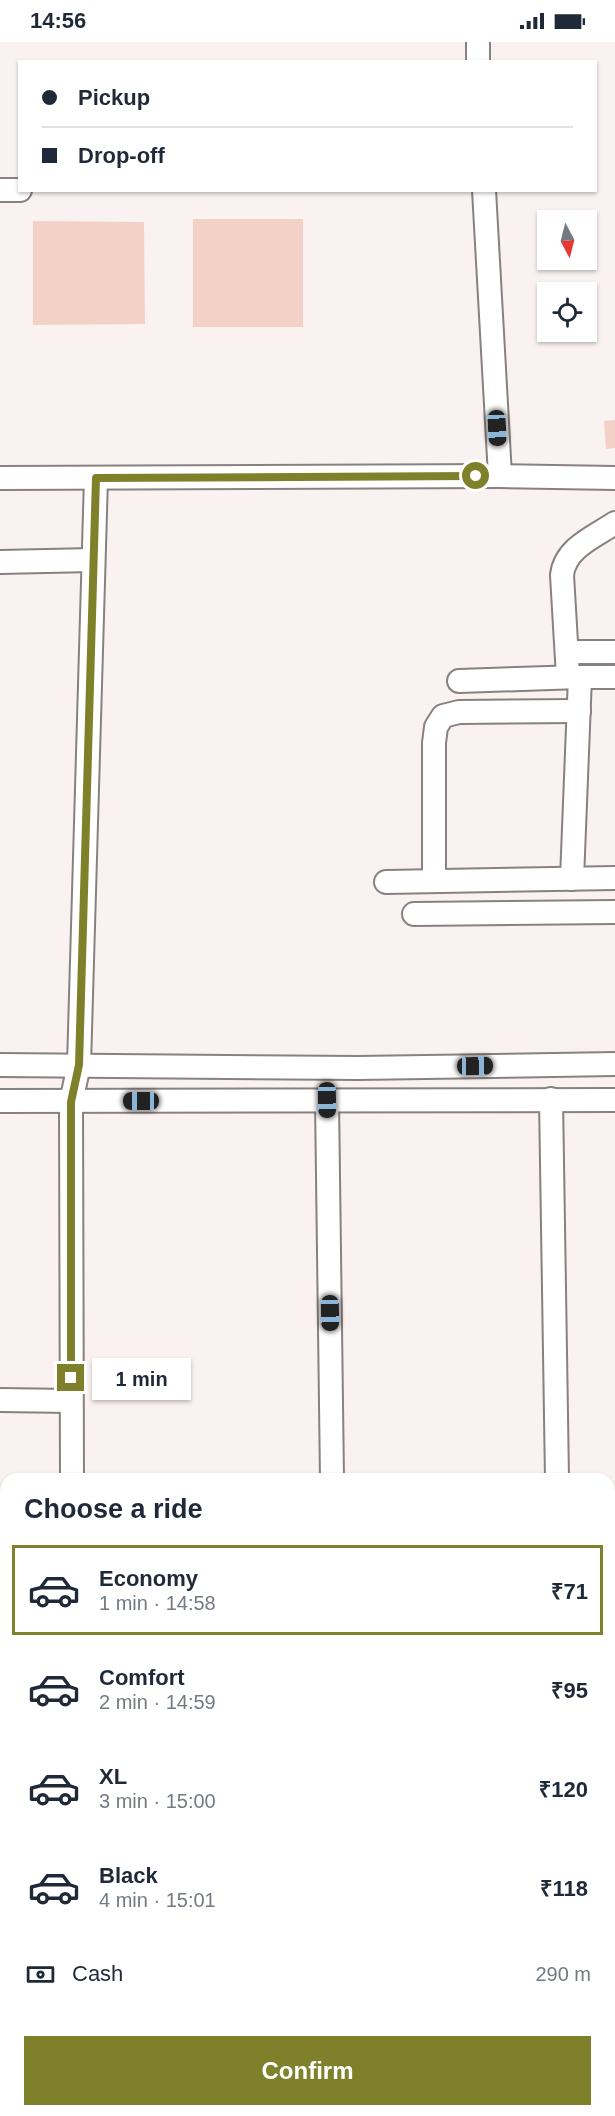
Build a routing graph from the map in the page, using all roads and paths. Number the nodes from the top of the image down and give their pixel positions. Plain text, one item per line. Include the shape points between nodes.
1 (478, 42) edge
2 (478, 60) edge
3 (0, 190) edge
4 (18, 190) edge
5 (484, 192) edge
6 (500, 476) junction
7 (0, 478) edge
8 (96, 478) junction
9 (615, 478) edge
10 (615, 523) edge
11 (93, 560) junction
12 (0, 562) edge
13 (567, 652) junction
14 (615, 652) edge
15 (574, 677) junction
16 (615, 677) edge
17 (459, 681) dead end
18 (579, 711) junction
19 (578, 878) junction
20 (615, 878) edge
21 (434, 881) junction
22 (386, 882) dead end
23 (583, 912) junction
24 (615, 912) edge
25 (414, 914) dead end
26 (615, 1064) edge
27 (0, 1065) edge
28 (79, 1065) junction
29 (550, 1099) junction
30 (327, 1100) junction
31 (615, 1100) edge
32 (0, 1101) edge
33 (71, 1102) junction
34 (0, 1400) edge
35 (71, 1401) junction
36 (72, 1473) edge
37 (332, 1473) edge
38 (557, 1473) edge

1 - 2 street
3 - 4 street
5 - 6 street
6 - 8 street
6 - 9 street
7 - 8 street
8 - 11 street
10 - 13 street via 572,551 564,563
11 - 12 street
11 - 28 street
13 - 14 street
13 - 15 street
15 - 16 street
15 - 17 street
15 - 18 street
18 - 19 street
18 - 21 street via 459,712 443,716 436,727 434,743
19 - 20 street
19 - 21 street
19 - 23 street
21 - 22 street
23 - 24 street
23 - 25 street
26 - 28 street via 358,1068
27 - 28 street
28 - 33 street
29 - 30 street
29 - 31 street
29 - 38 street
30 - 33 street
30 - 37 street
32 - 33 street
33 - 35 street
34 - 35 street
35 - 36 street

